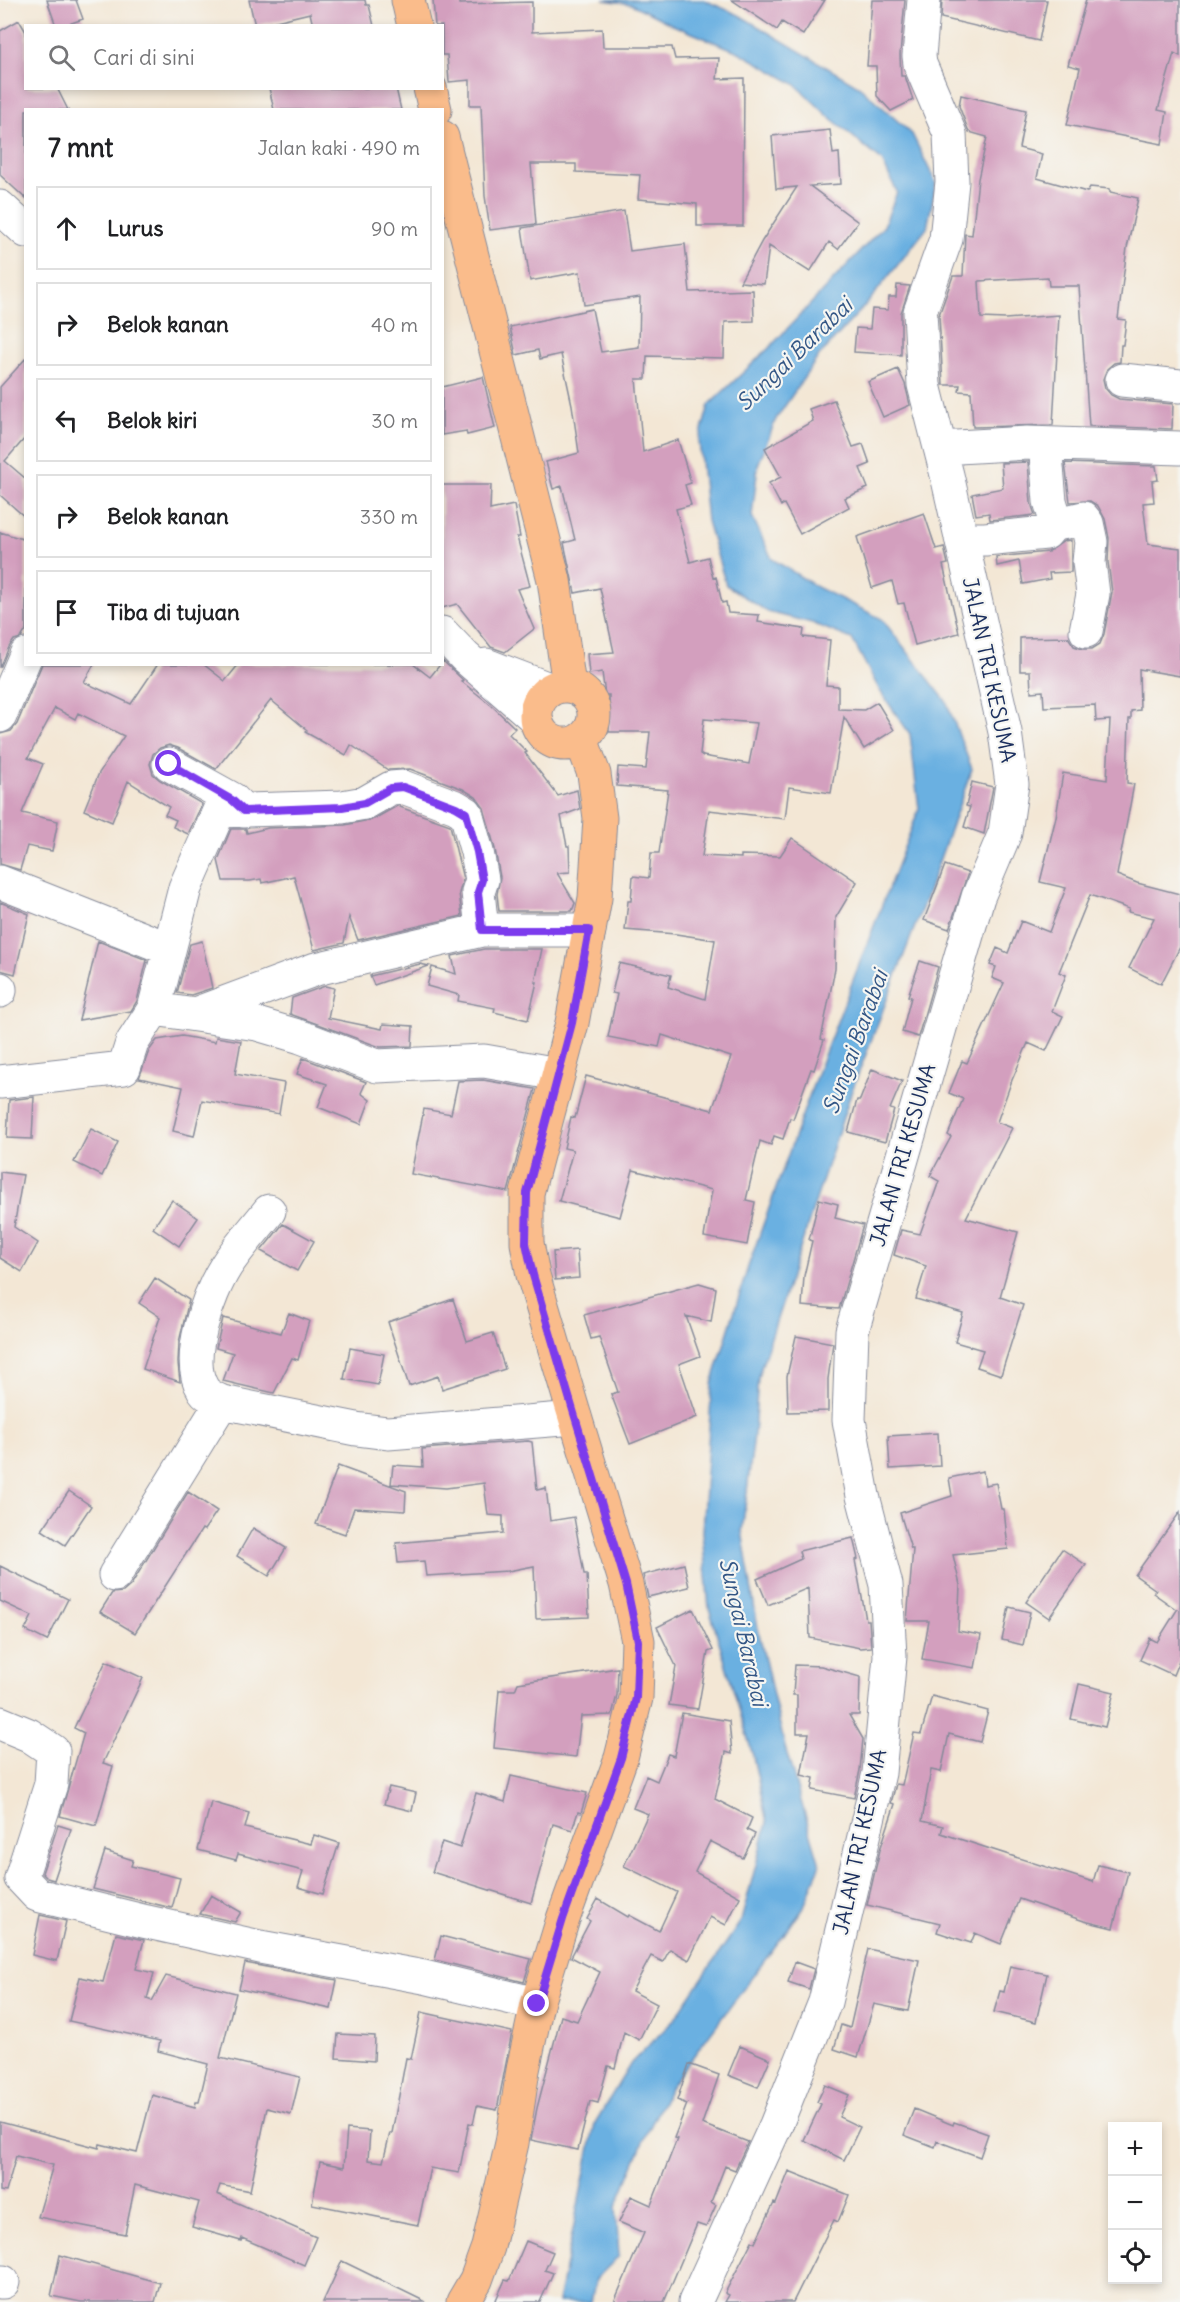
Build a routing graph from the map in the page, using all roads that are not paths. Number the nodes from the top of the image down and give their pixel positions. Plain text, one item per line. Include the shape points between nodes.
1 (408, 0) edge
2 (924, 0) edge
3 (414, 24) edge
4 (430, 90) edge
5 (435, 108) edge
6 (444, 145) edge
7 (0, 207) edge
8 (24, 229) edge
9 (1122, 380) dead end
10 (1180, 386) edge
11 (1045, 444) junction
12 (940, 448) junction
13 (1180, 448) edge
14 (1056, 521) junction
15 (961, 538) junction
16 (1086, 630) dead end
17 (444, 635) edge
18 (465, 657) junction
19 (24, 660) edge
20 (559, 688) junction
21 (0, 716) edge
22 (536, 719) junction
23 (581, 739) junction
24 (169, 764) dead end
25 (244, 811) junction
26 (0, 882) edge
27 (482, 930) junction
28 (589, 930) junction
29 (169, 949) junction
30 (153, 1009) junction
31 (194, 1015) junction
32 (558, 1074) junction
33 (0, 1082) edge
34 (269, 1211) dead end
35 (222, 1402) junction
36 (575, 1418) junction
37 (115, 1575) dead end
38 (0, 1723) edge
39 (537, 2004) junction
40 (464, 2302) edge
41 (695, 2302) edge

1 - 3 main road
2 - 12 street, JALAN TRI KESUMA via 920,64 950,134 952,182 946,239 920,312 924,385
4 - 5 main road
6 - 20 main road via 555,580
7 - 8 street
9 - 10 street
11 - 12 street
11 - 13 street
11 - 14 street via 1050,501
12 - 15 street, JALAN TRI KESUMA
14 - 15 street via 1046,533
14 - 16 street via 1083,518 1087,523 1093,594
15 - 41 street, JALAN TRI KESUMA via 1005,732 1012,784 1005,833 978,897 852,1331 849,1420 886,1585 890,1656 879,1773 825,2002 776,2125
17 - 18 street
18 - 20 street
18 - 22 street
19 - 21 street
20 - 22 main road via 537,706
20 - 23 main road via 579,689 592,704 593,723
22 - 23 main road via 543,735 552,741 571,744
23 - 28 main road via 594,774 600,818
24 - 25 street
25 - 27 street via 342,807 365,803 391,788 403,787 456,807 466,813 477,852 482,880 478,892
25 - 29 street via 219,811 185,888
26 - 29 street
27 - 28 street
27 - 31 street via 316,969
28 - 32 main road
29 - 30 street
30 - 31 street
30 - 33 street via 132,1043 124,1068
31 - 32 street via 257,1024 376,1066 484,1061
32 - 36 main road via 527,1193 526,1243
34 - 35 street via 225,1266 198,1336 198,1376 204,1391
35 - 36 street via 388,1433
35 - 37 street
36 - 39 main road via 626,1584 638,1641 636,1698 621,1758
38 - 39 street via 53,1751 51,1784 21,1878 37,1895 143,1922 424,1977
39 - 40 main road via 489,2247

